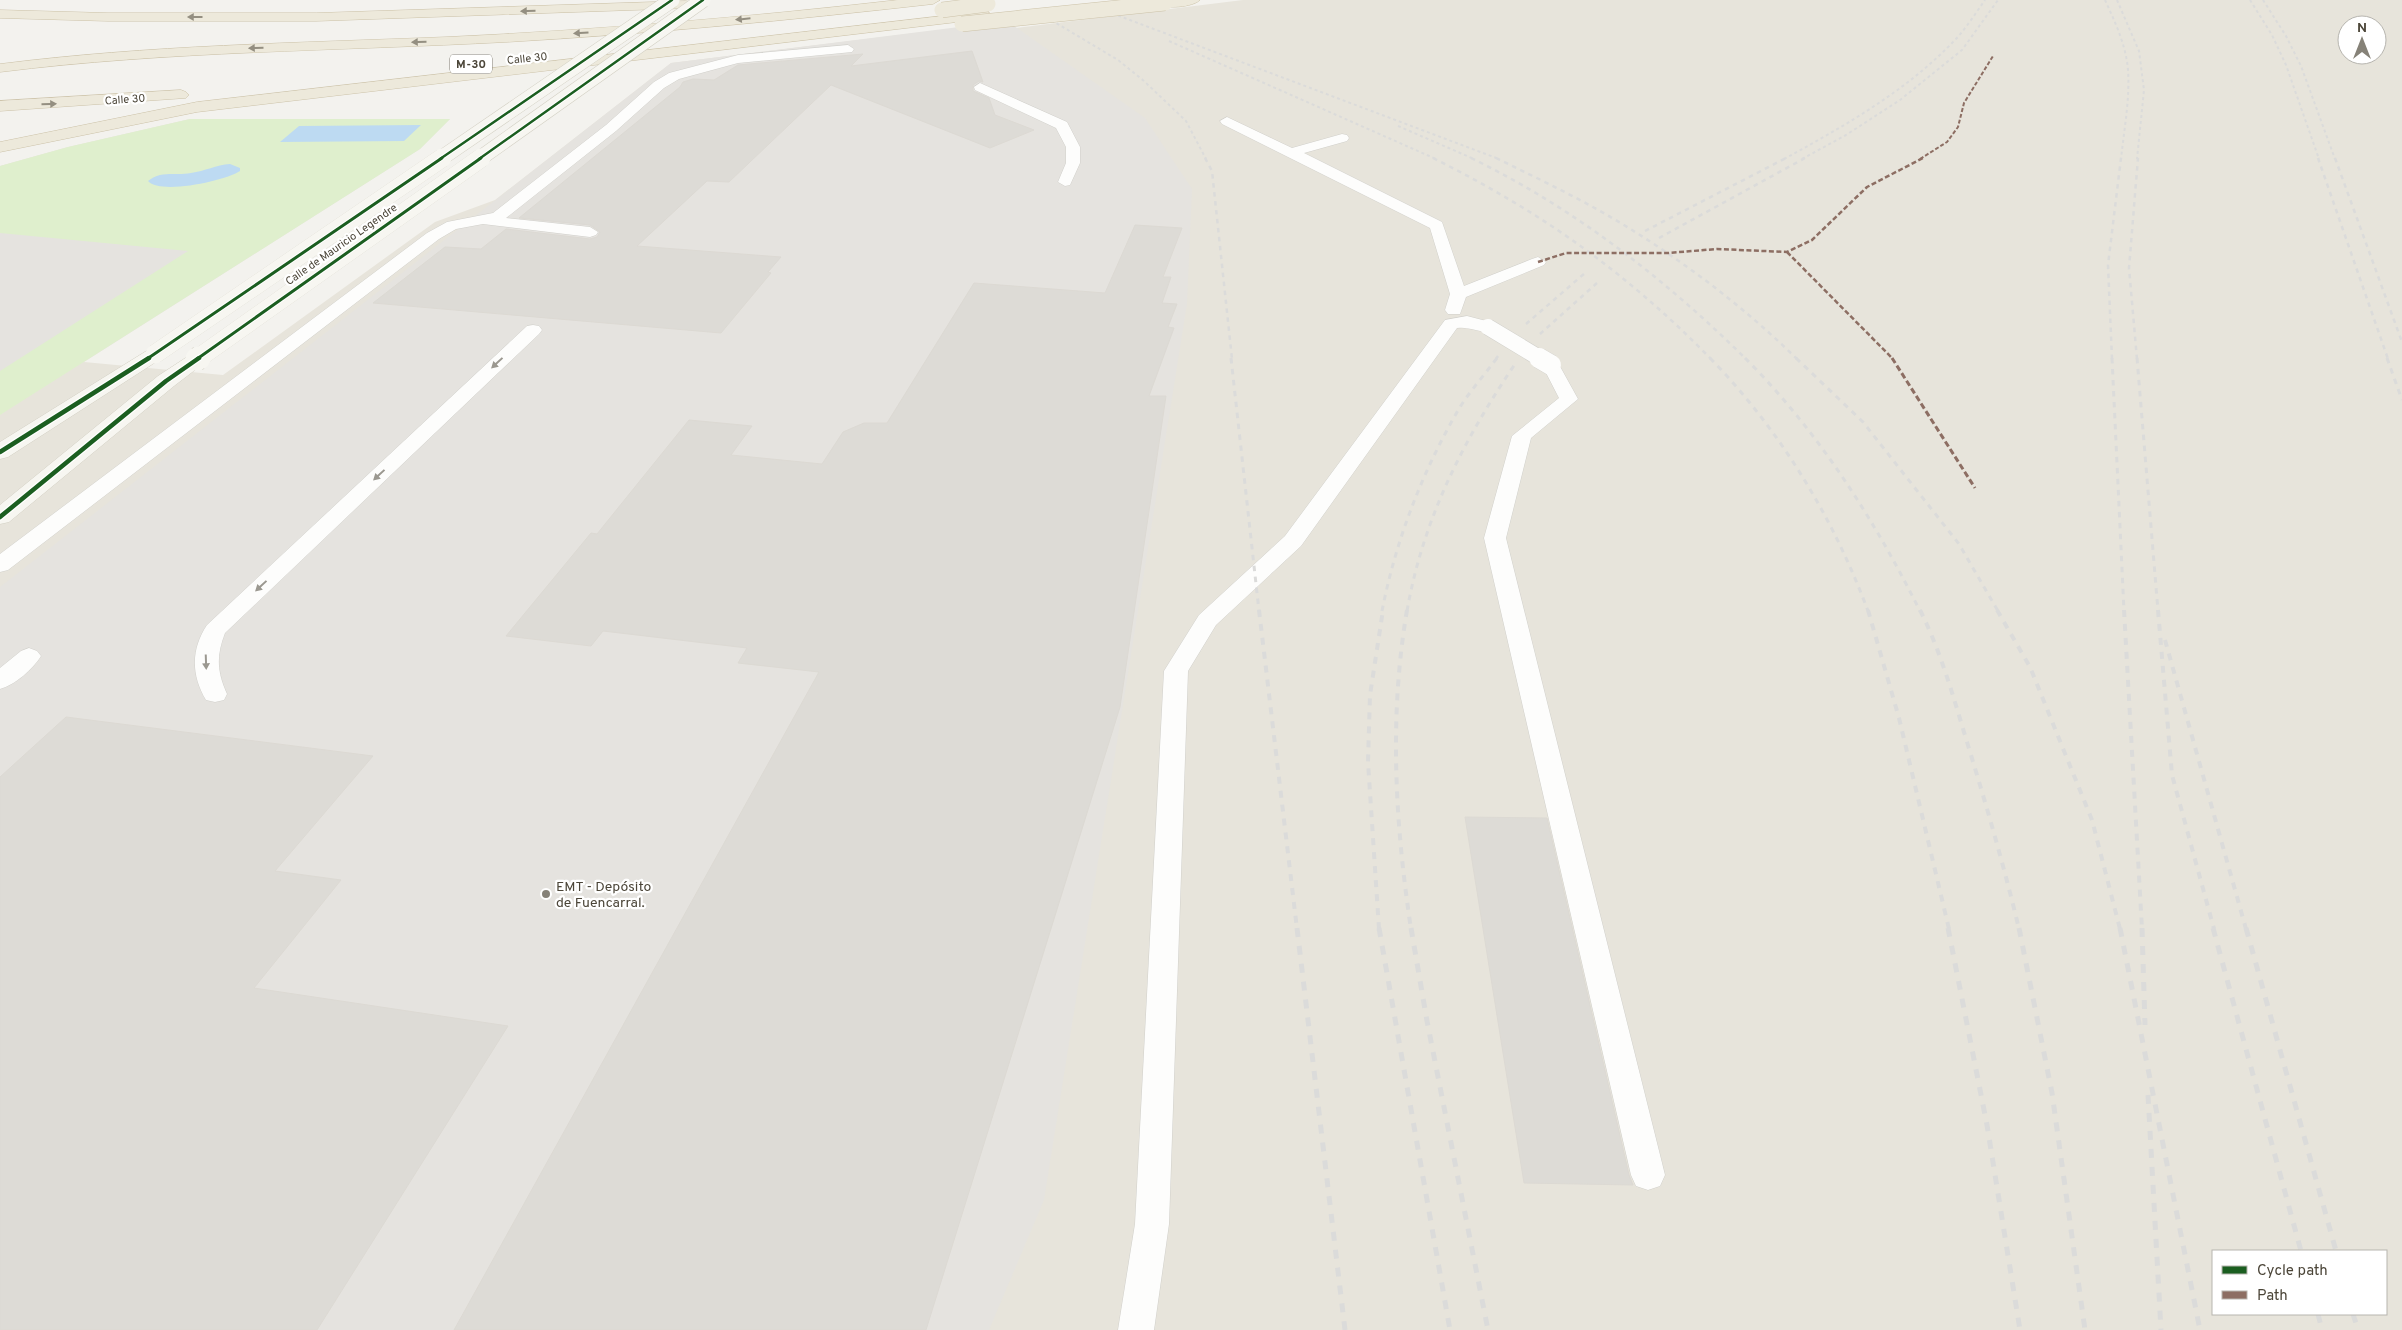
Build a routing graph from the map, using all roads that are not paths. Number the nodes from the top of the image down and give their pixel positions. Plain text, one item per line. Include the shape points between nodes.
1 (672, 0) edge
2 (822, 0) edge
3 (832, 0) edge
4 (899, 0) edge
5 (1114, 0) edge
6 (1193, 0) edge
7 (709, 2) edge
8 (141, 3) dead end
9 (997, 3) dead end
10 (290, 4) dead end
11 (0, 5) edge
12 (946, 12) edge
13 (418, 13) junction
14 (0, 14) edge
15 (791, 14) junction
16 (848, 49) dead end
17 (0, 68) edge
18 (519, 84) dead end
19 (980, 87) dead end
20 (455, 91) dead end
21 (0, 106) edge
22 (1227, 121) dead end
23 (1342, 138) dead end
24 (0, 147) edge
25 (0, 152) edge
26 (1290, 154) junction
27 (1066, 182) dead end
28 (488, 221) junction
29 (590, 232) dead end
30 (1538, 262) dead end
31 (1458, 294) junction
32 (1451, 324) junction
33 (533, 330) dead end
34 (0, 452) edge
35 (0, 517) edge
36 (0, 566) edge
37 (30, 656) dead end
38 (0, 681) edge
39 (215, 694) dead end
40 (1648, 1175) dead end
41 (1136, 1330) edge

1 - 34 street, Calle de Mauricio Legendre, bridge via 155,354
2 - 3 highway
4 - 15 highway
5 - 12 highway via 986,15
6 - 12 highway, bridge
7 -> 13 highway
7 - 35 street, Calle de Mauricio Legendre, bridge via 166,381
8 - 11 highway
9 - 12 highway, Calle 30, bridge
10 - 13 highway
12 - 15 highway
12 - 18 highway via 775,45
21 -> 12 highway, Calle 30 / M-30 via 170,96 293,84
12 - 24 highway via 197,107
13 -> 14 highway via 316,17
15 -> 17 highway via 521,37 90,56
16 - 28 lane via 738,59 674,76 498,217
19 - 27 lane via 1062,125 1073,146 1073,163
20 - 25 highway via 250,107 166,118
22 - 26 lane
23 - 26 lane
26 - 31 lane via 1437,225
28 - 29 lane
28 - 36 lane via 452,225 433,236
30 - 31 lane
31 - 32 lane
32 - 40 lane, bridge via 1467,321 1488,327 1551,365 1569,399 1522,436 1495,538
32 - 41 lane via 1293,540 1207,620 1176,671 1152,1224
33 -> 39 lane via 215,630 205,652 206,675
37 - 38 lane

